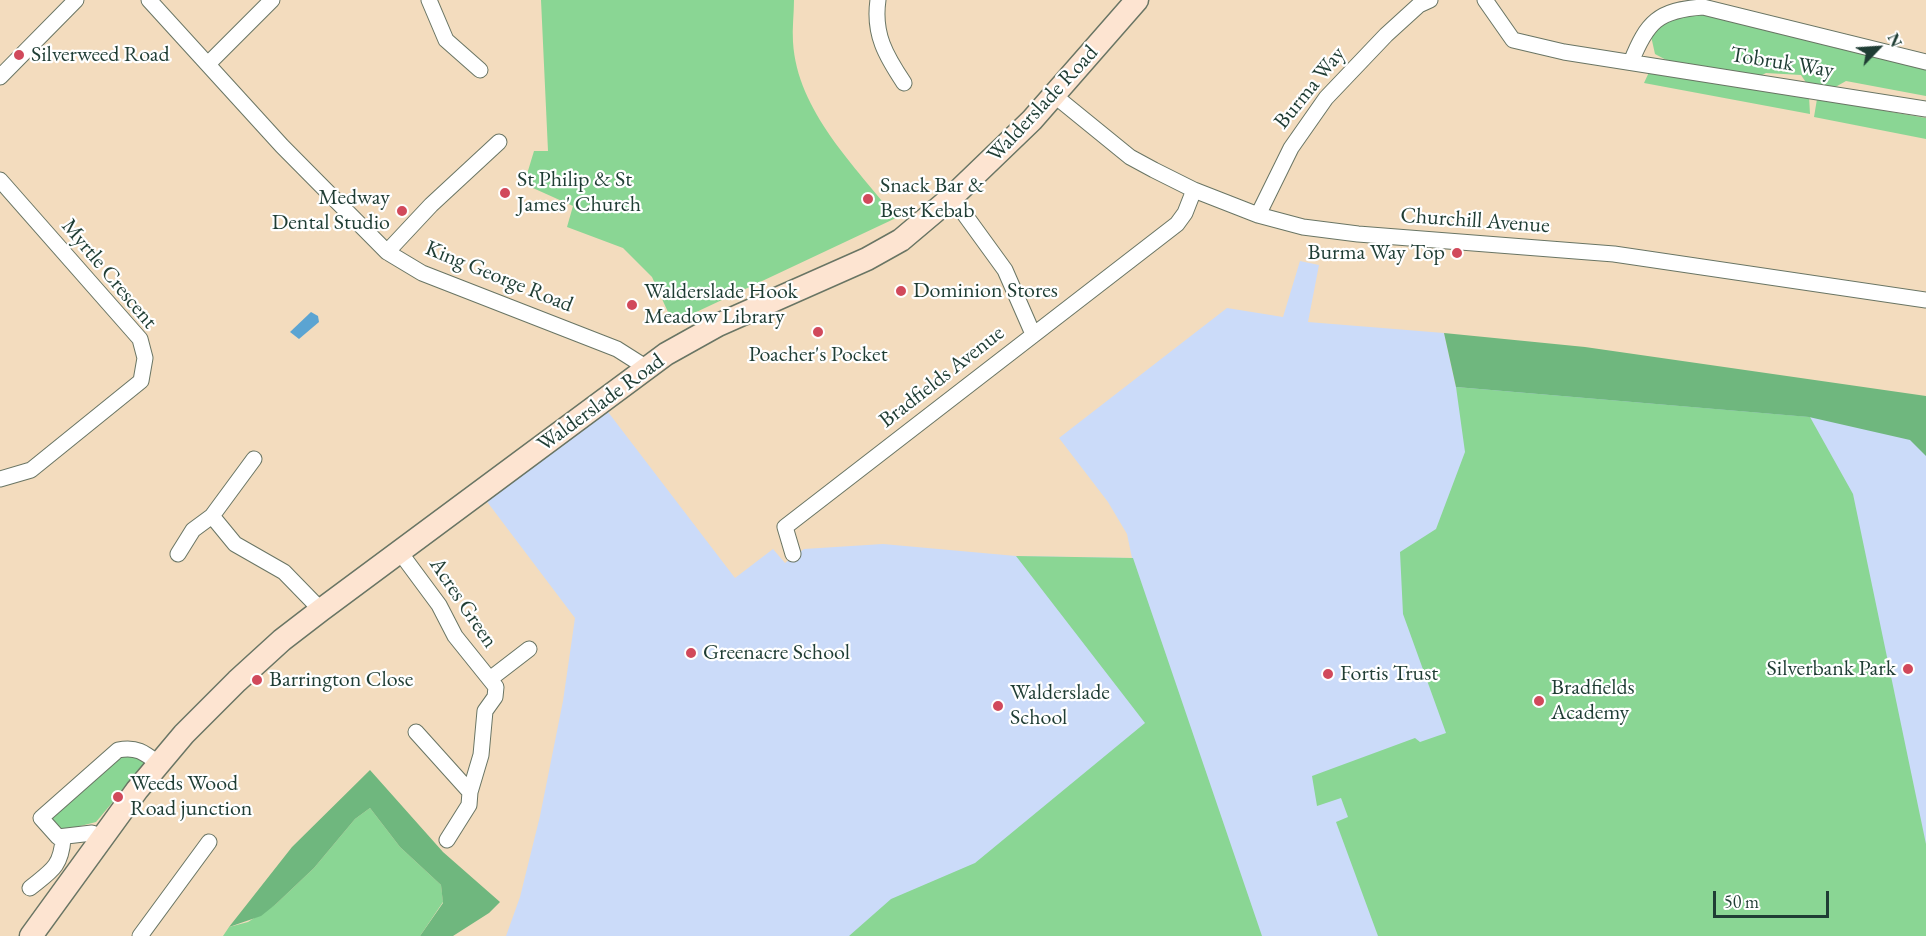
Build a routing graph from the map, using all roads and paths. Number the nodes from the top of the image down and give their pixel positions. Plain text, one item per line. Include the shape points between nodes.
1 (75, 0) edge
2 (149, 0) edge
3 (272, 0) edge
4 (429, 0) edge
5 (878, 0) edge
6 (1137, 0) edge
7 (1485, 0) edge
8 (1423, 2) edge
9 (1631, 62) junction
10 (1926, 62) edge
11 (208, 64) junction
12 (480, 70) dead end
13 (0, 77) edge
14 (904, 83) dead end
15 (1055, 96) junction
16 (1926, 109) edge
17 (499, 142) dead end
18 (0, 180) edge
19 (1194, 190) junction
20 (952, 197) junction
21 (1258, 215) junction
22 (387, 252) junction
23 (1926, 300) edge
24 (1034, 334) junction
25 (647, 368) junction
26 (254, 459) dead end
27 (0, 478) edge
28 (212, 516) junction
29 (399, 551) junction
30 (178, 554) dead end
31 (793, 554) dead end
32 (321, 610) junction
33 (529, 649) dead end
34 (490, 680) junction
35 (416, 732) dead end
36 (159, 764) junction
37 (470, 792) junction
38 (103, 837) junction
39 (63, 839) junction
40 (447, 840) dead end
41 (209, 842) dead end
42 (30, 888) dead end
43 (37, 934) edge
44 (140, 936) edge

1 - 13 street
2 - 11 street, King George Road
3 - 11 street
4 - 12 street via 446,40
5 - 14 street via 876,30
6 - 15 street, Walderslade Road
7 - 9 street, Tobruk Way via 1513,40
8 - 21 street, Burma Way via 1326,98 1291,148
9 - 10 street, Tobruk Way via 1650,24 1667,12 1703,7
9 - 16 street, Tobruk Way
11 - 22 street, King George Road
15 - 19 street, Churchill Avenue via 1130,157
15 - 20 street, Walderslade Road
17 - 22 street
18 - 27 street, Myrtle Crescent via 140,339 145,358 141,381 31,470
19 - 21 street, Churchill Avenue
19 - 24 street, Bradfields Avenue via 1176,224
20 - 24 street via 1005,270
20 - 25 street, Walderslade Road via 901,240 718,325
21 - 23 street, Churchill Avenue via 1320,231 1614,254
22 - 25 street, King George Road via 422,273 617,349
24 - 31 street, Bradfields Avenue via 785,527
25 - 29 street, Walderslade Road
26 - 28 street
28 - 30 street via 193,530
28 - 32 street via 235,544 284,572
29 - 32 street, Walderslade Road
29 - 34 street, Acres Green via 435,600 455,636
32 - 36 street, Walderslade Road via 237,681
33 - 34 street, Acres Green
34 - 37 street, Acres Green via 496,687 495,697 485,711 481,755
35 - 37 street
36 - 38 street, Walderslade Road
36 - 39 street via 142,750 118,750 40,818
37 - 40 street, Acres Green via 469,805
38 - 39 street via 92,832
38 - 43 street, Walderslade Road
39 - 42 street via 61,858
41 - 44 street

